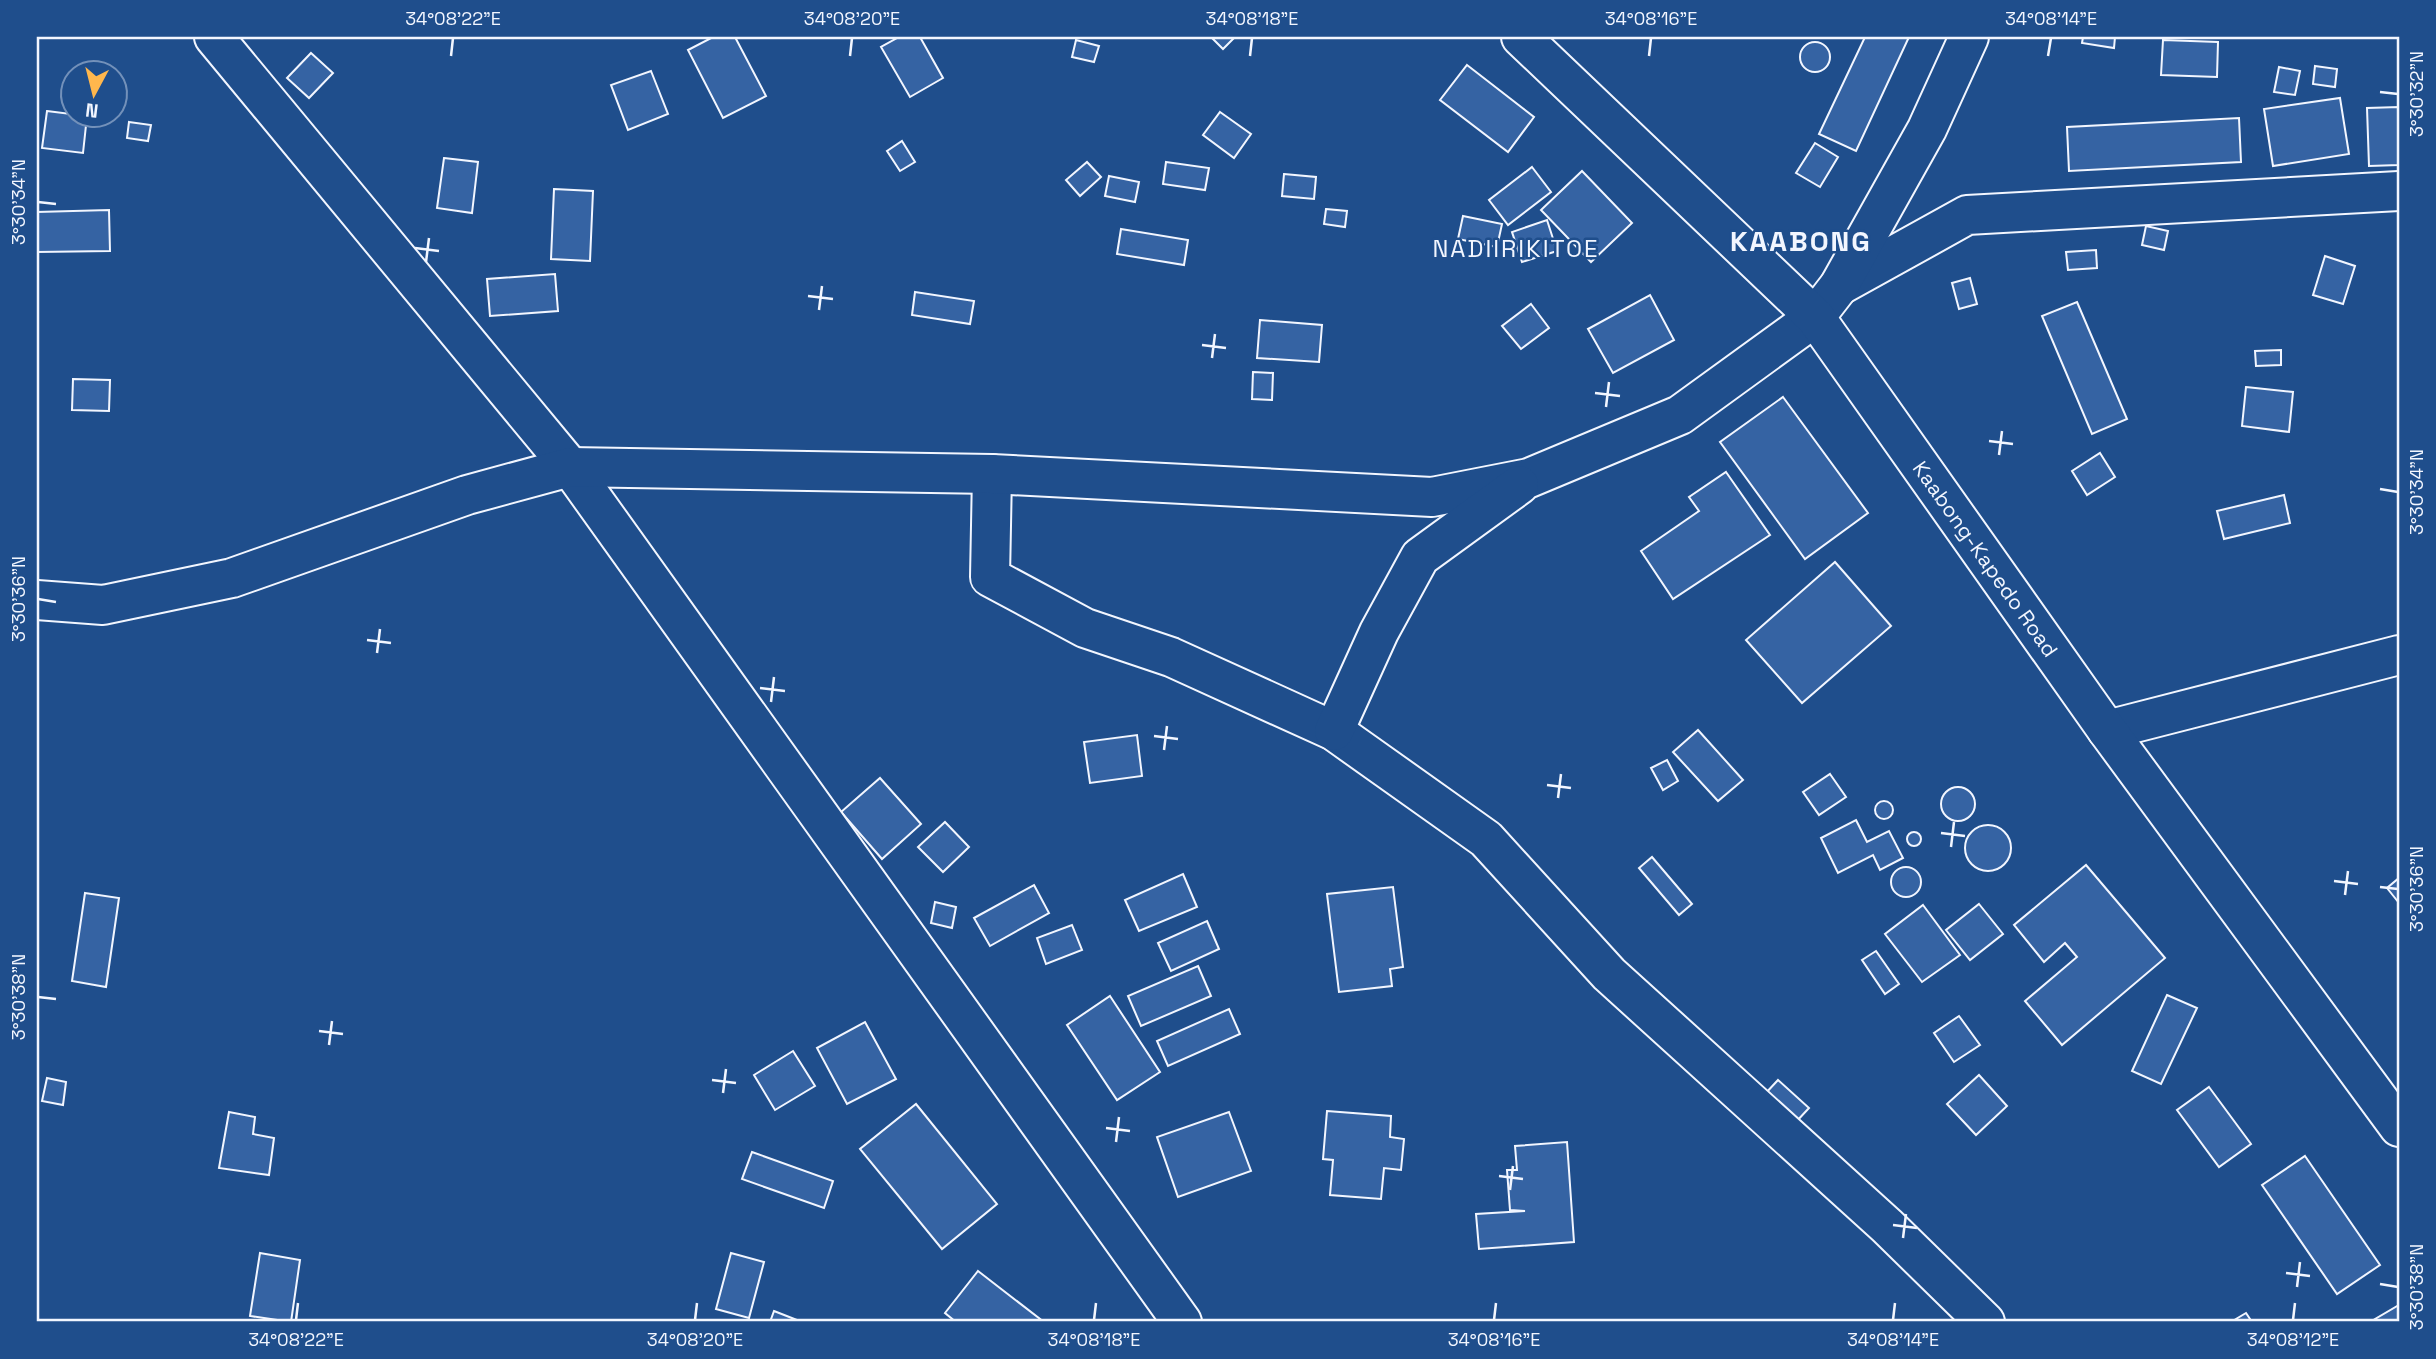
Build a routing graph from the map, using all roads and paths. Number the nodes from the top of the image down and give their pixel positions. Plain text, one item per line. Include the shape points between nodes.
1 (214, 37) edge
2 (1521, 37) edge
3 (1969, 37) edge
4 (2399, 191) edge
5 (1839, 286) junction
6 (1815, 317) junction
7 (570, 467) junction
8 (992, 474) junction
9 (1529, 478) junction
10 (37, 600) edge
11 (2399, 654) edge
12 (2108, 730) junction
13 (1335, 731) junction
14 (2399, 1127) edge
15 (1182, 1322) edge
16 (1985, 1322) edge

1 - 7 street
2 - 6 street, Kaabong-Kapedo Road
3 - 5 street via 1927,129
4 - 5 street via 1967,215
5 - 6 street
6 - 9 street via 1679,415
6 - 12 street, Kaabong-Kapedo Road
7 - 8 street
7 - 10 street via 467,495 232,578 103,605
7 - 15 street
8 - 9 street via 1432,496
8 - 13 street via 990,578 1085,628 1171,657
9 - 13 street via 1420,557 1379,632
11 - 12 street
12 - 14 street, Kaabong-Kapedo Road
13 - 16 street via 1486,839 1609,974 1887,1226

